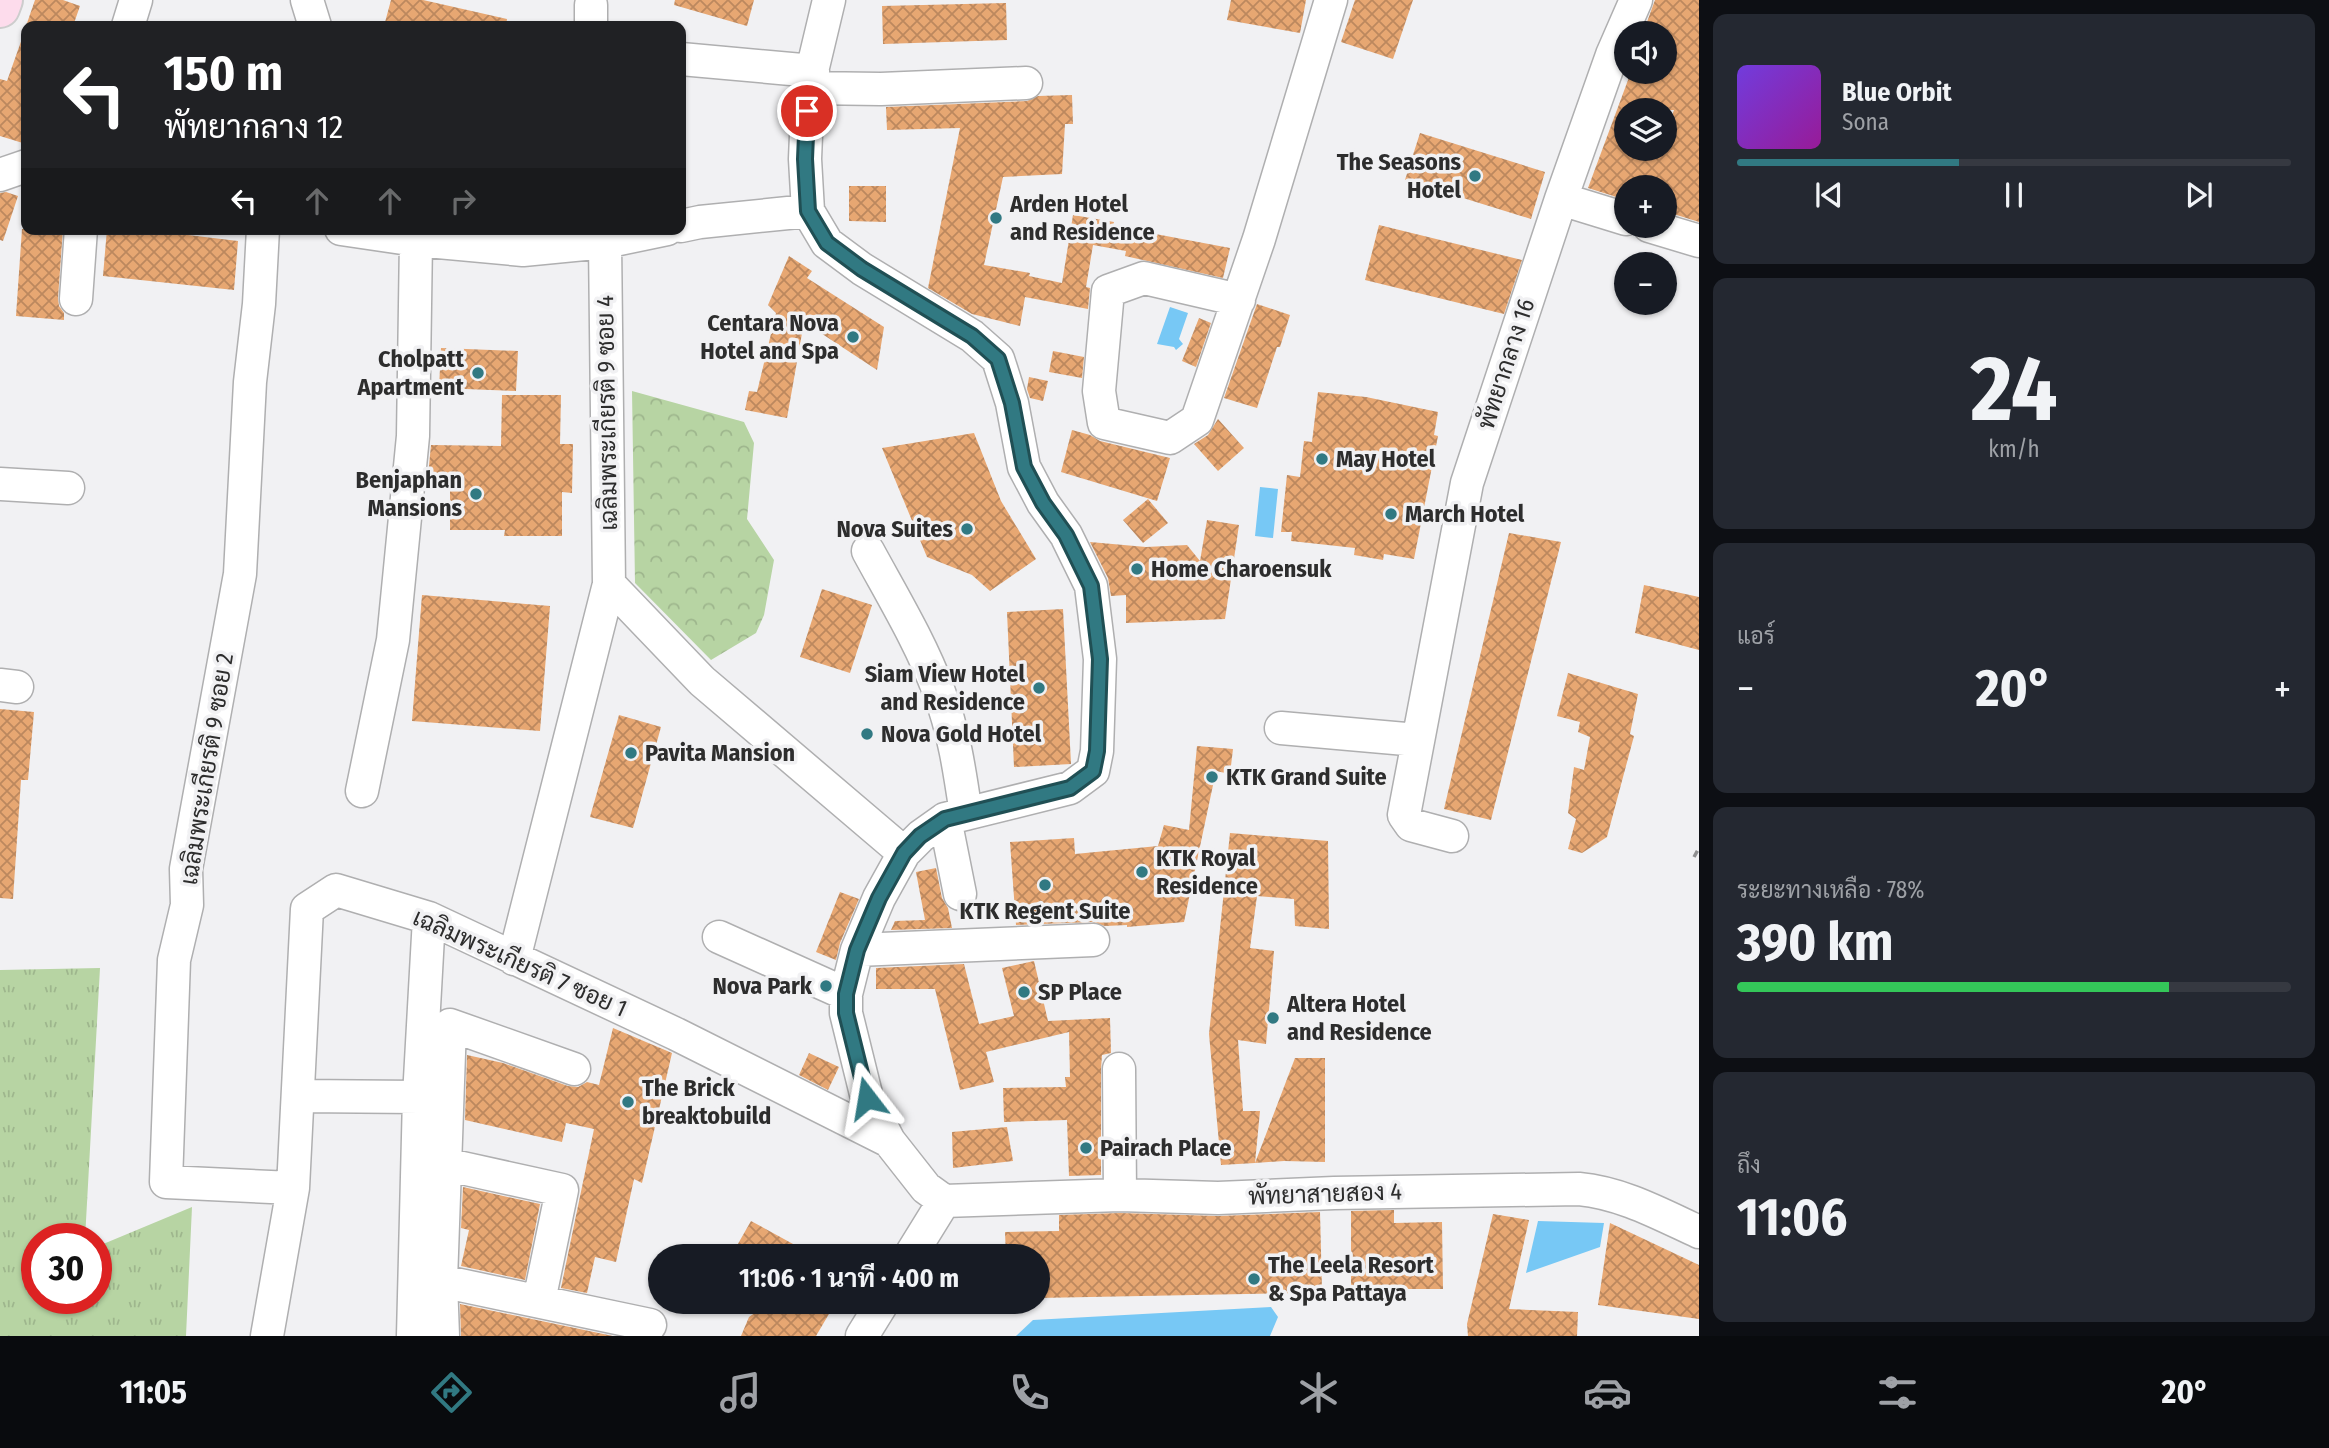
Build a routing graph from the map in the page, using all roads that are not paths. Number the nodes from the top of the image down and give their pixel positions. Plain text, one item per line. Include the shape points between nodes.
1 (3, 0) edge
2 (136, 0) edge
3 (307, 0) edge
4 (829, 0) edge
5 (1331, 0) edge
6 (1636, 0) edge
7 (0, 8) edge
8 (130, 21) edge
9 (313, 21) edge
10 (686, 60) edge
11 (810, 79) junction
12 (1026, 83) dead end
13 (21, 168) edge
14 (0, 175) edge
15 (1560, 199) junction
16 (808, 211) junction
17 (1614, 215) edge
18 (686, 225) edge
19 (1677, 234) edge
20 (81, 235) edge
21 (263, 235) edge
22 (382, 235) edge
23 (638, 235) edge
24 (416, 240) junction
25 (1699, 241) edge
26 (605, 242) junction
27 (76, 299) dead end
28 (1239, 300) junction
29 (0, 484) edge
30 (68, 488) dead end
31 (868, 551) dead end
32 (609, 584) junction
33 (1281, 727) dead end
34 (1417, 740) junction
35 (362, 791) dead end
36 (956, 817) junction
37 (1452, 836) dead end
38 (904, 853) junction
39 (960, 894) dead end
40 (429, 918) junction
41 (719, 937) dead end
42 (1093, 940) dead end
43 (857, 950) junction
44 (514, 959) junction
45 (846, 994) junction
46 (574, 1069) dead end
47 (1119, 1069) dead end
48 (299, 1096) junction
49 (419, 1097) junction
50 (889, 1141) junction
51 (444, 1164) junction
52 (293, 1188) junction
53 (1121, 1195) junction
54 (944, 1201) junction
55 (1699, 1232) edge
56 (917, 1244) edge
57 (441, 1280) junction
58 (539, 1301) junction
59 (876, 1314) edge
60 (650, 1325) dead end
61 (267, 1336) edge
62 (413, 1336) edge
63 (443, 1336) edge
64 (862, 1336) edge

1 - 7 main road
2 - 8 street
3 - 9 street
4 - 11 street
5 - 28 street
6 - 15 street, พัทยากลาง 16
10 - 11 street
11 - 12 street via 881,89
11 - 16 street via 805,159
13 - 14 street
15 - 17 street
15 - 34 street, พัทยากลาง 16 via 1467,483
16 - 18 street
16 - 36 street via 827,243 972,336 998,359 1024,467 1091,586 1100,659 1093,771 1070,788
19 - 25 street
20 - 27 street
21 - 52 street, เฉลิมพระเกียรติ 9 ซอย 2 via 240,574 186,869 187,905 174,960 166,1182
22 - 24 street
23 - 26 street
24 - 26 street via 523,250
24 - 35 street via 413,436 393,640
26 - 32 street, เฉลิมพระเกียรติ 9 ซอย 4
28 - 28 street via 1197,420 1170,438 1104,423 1099,391 1108,291 1144,278
29 - 30 street
31 - 36 street via 916,639 940,695 957,754
32 - 38 street via 702,681
32 - 44 street, เฉลิมพระเกียรติ 9 ซอย 4
33 - 34 street
34 - 37 street, พัทยากลาง 16 via 1404,816 1411,825
36 - 38 street via 920,836
36 - 39 street
38 - 43 street
40 - 44 street, เฉลิมพระเกียรติ 7 ซอย 1
40 - 48 street, เฉลิมพระเกียรติ 7 ซอย 1 via 336,890 307,909
40 - 49 street
41 - 45 street
42 - 43 street
43 - 45 street
44 - 50 street, เฉลิมพระเกียรติ 7 ซอย 1 via 694,1053
45 - 50 street via 846,1013 867,1098
46 - 51 street via 450,1025
47 - 53 street
48 - 49 street
48 - 52 street, เฉลิมพระเกียรติ 7 ซอย 1
49 - 62 street
50 - 54 street via 926,1188
51 - 57 street
51 - 58 street via 562,1190
52 - 61 street, เฉลิมพระเกียรติ 7 ซอย 1
53 - 54 street, พัทยาสายสอง 4
53 - 55 street, พัทยาสายสอง 4 via 1218,1198 1579,1189 1620,1196
54 - 56 street
57 - 58 street
57 - 63 street
58 - 60 street
59 - 64 street

